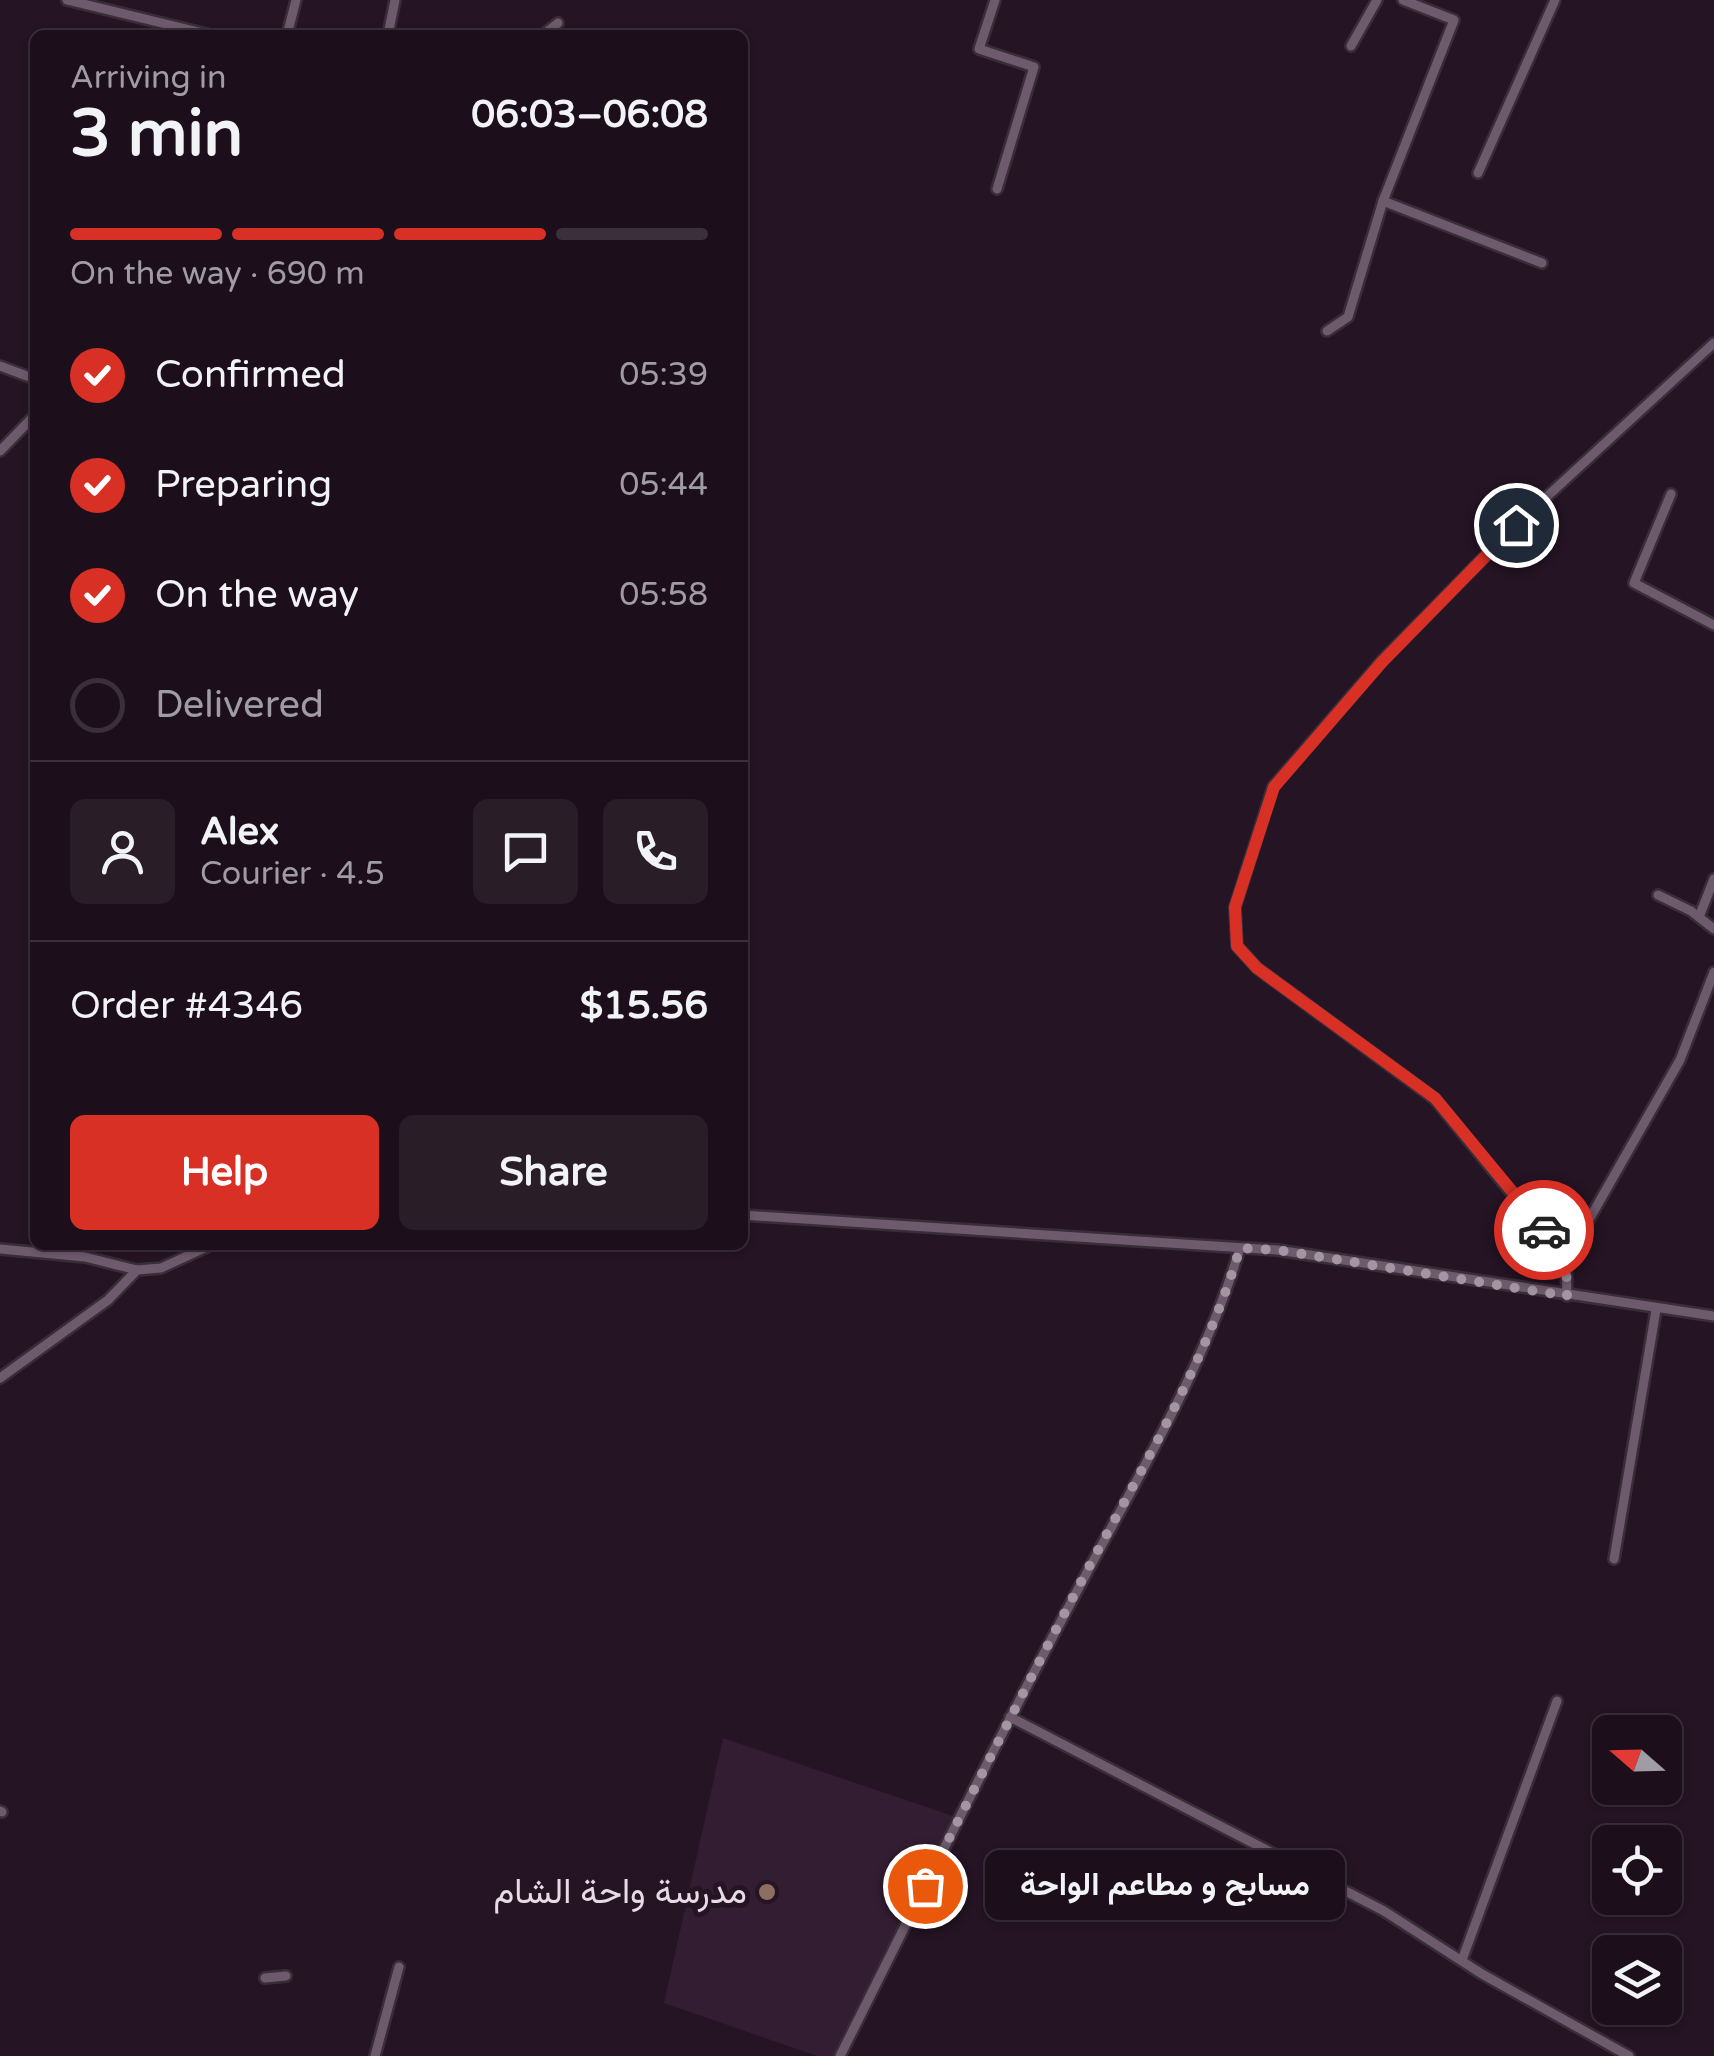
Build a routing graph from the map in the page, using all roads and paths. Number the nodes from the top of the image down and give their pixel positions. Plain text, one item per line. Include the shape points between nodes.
1 (67, 0) edge
2 (296, 0) edge
3 (394, 0) edge
4 (995, 0) edge
5 (1377, 0) edge
6 (1401, 0) edge
7 (1555, 0) edge
8 (558, 23) dead end
9 (190, 30) edge
10 (288, 30) edge
11 (389, 30) edge
12 (549, 30) edge
13 (1350, 46) dead end
14 (1478, 172) dead end
15 (997, 189) dead end
16 (1383, 201) junction
17 (1542, 263) dead end
18 (1326, 331) dead end
19 (1714, 343) edge
20 (0, 366) edge
21 (30, 376) edge
22 (30, 420) edge
23 (0, 451) edge
24 (1670, 494) dead end
25 (1714, 625) edge
26 (1714, 879) edge
27 (1658, 895) dead end
28 (1699, 917) junction
29 (1714, 929) edge
30 (1714, 972) edge
31 (748, 1216) edge
32 (0, 1248) edge
33 (1240, 1248) junction
34 (200, 1250) edge
35 (1566, 1260) junction
36 (137, 1270) junction
37 (1567, 1296) junction
38 (1656, 1310) junction
39 (1714, 1316) edge
40 (0, 1378) edge
41 (1614, 1560) dead end
42 (1557, 1700) dead end
43 (1010, 1717) junction
44 (1462, 1960) junction
45 (399, 1967) dead end
46 (286, 1976) dead end
47 (265, 1978) dead end
48 (375, 2056) edge
49 (840, 2056) edge
50 (1629, 2056) edge

1 - 9 street
2 - 10 street
3 - 11 street
4 - 15 street via 979,49 1034,67
5 - 13 street
6 - 16 street via 1454,20
7 - 14 street
8 - 12 street
16 - 17 street
16 - 18 street via 1348,317
19 - 35 street via 1516,525 1382,662 1274,787 1235,907 1237,946 1247,957 1435,1098
20 - 21 street
22 - 23 street
24 - 25 street via 1634,584
26 - 28 street
27 - 28 street
28 - 29 street
30 - 35 street via 1680,1060
31 - 33 street
32 - 36 street
33 - 37 street
33 - 43 street via 1174,1406
34 - 36 street via 162,1268
35 - 37 street
36 - 40 street via 108,1300
37 - 38 street
38 - 39 street
38 - 41 street
42 - 44 street
43 - 44 street via 1384,1911
43 - 49 street
44 - 50 street
45 - 48 street
46 - 47 street

